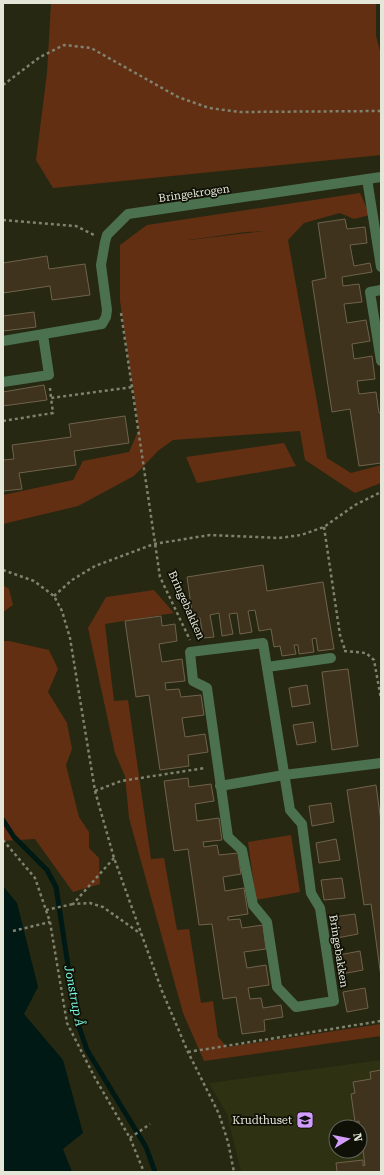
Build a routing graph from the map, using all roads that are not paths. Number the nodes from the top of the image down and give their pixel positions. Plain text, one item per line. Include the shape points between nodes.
1 (381, 177) edge
2 (367, 179) junction
3 (381, 267) edge
4 (381, 290) edge
5 (43, 335) junction
6 (3, 341) edge
7 (381, 361) edge
8 (3, 382) edge
9 (331, 658) road end
10 (267, 667) junction
11 (381, 763) edge
12 (284, 775) junction
13 (220, 786) junction

1 - 2 street, Bringekrogen
2 - 3 street
2 - 5 street, Bringekrogen via 128,214 108,235 105,242 101,265 107,310 102,324
4 - 7 street via 370,292
5 - 6 street
5 - 8 street via 49,375
9 - 10 street
10 - 12 street, Bringebakken
10 - 13 street, Bringebakken via 263,643 190,652 193,681 206,688
11 - 12 street
12 - 13 street
12 - 13 street, Bringebakken via 290,810 302,824 311,893 320,908 334,1001 296,1007 276,987 267,922 253,905 242,850 228,837

